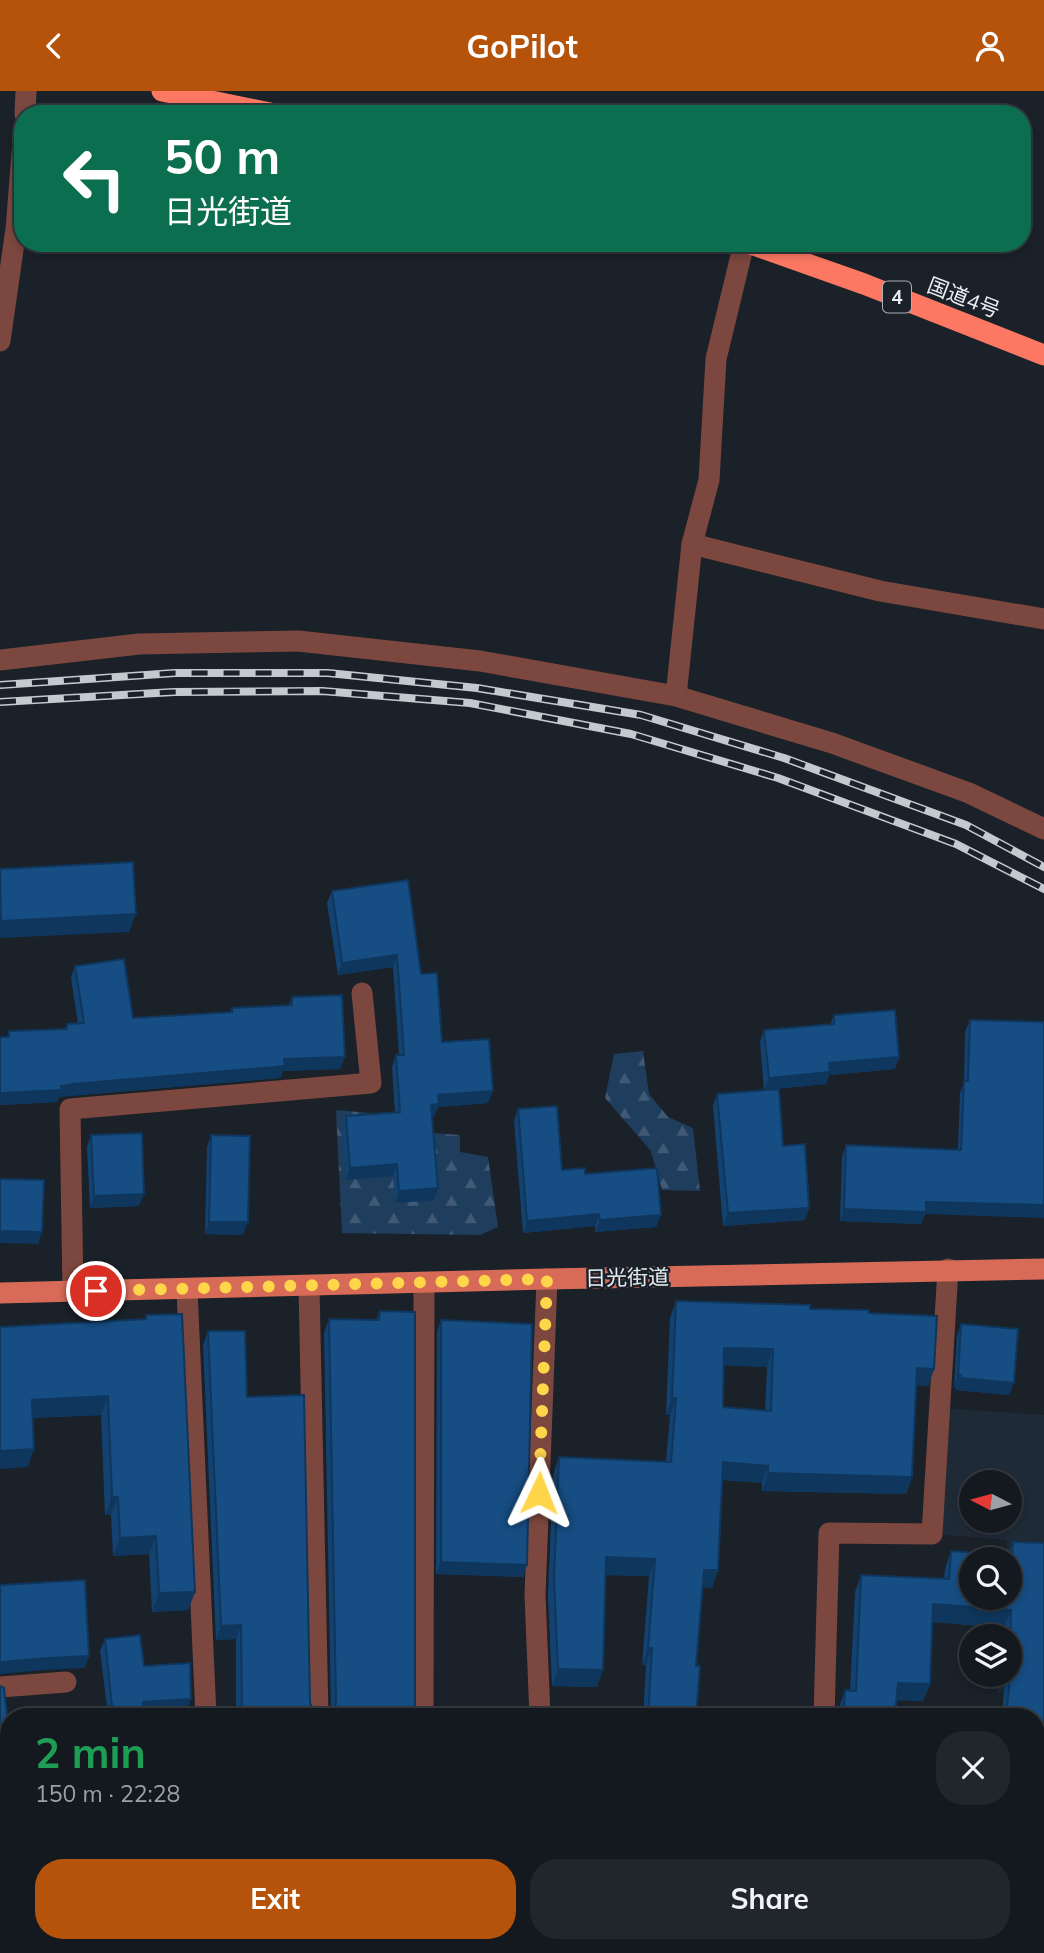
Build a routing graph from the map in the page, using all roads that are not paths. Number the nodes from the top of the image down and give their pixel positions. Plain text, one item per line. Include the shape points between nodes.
1 (162, 91) edge
2 (231, 105) edge
3 (14, 243) edge
4 (744, 252) edge
5 (772, 252) edge
6 (0, 341) edge
7 (1044, 355) edge
8 (692, 544) junction
9 (1044, 618) edge
10 (0, 660) edge
11 (676, 696) junction
12 (1044, 829) edge
13 (362, 993) dead end
14 (948, 1269) junction
15 (1044, 1269) edge
16 (547, 1279) junction
17 (424, 1283) junction
18 (309, 1286) junction
19 (187, 1290) junction
20 (73, 1291) junction
21 (0, 1293) edge
22 (66, 1682) dead end
23 (0, 1687) edge
24 (206, 1708) edge
25 (318, 1708) edge
26 (423, 1708) edge
27 (540, 1708) edge
28 (824, 1708) edge

1 - 2 highway
3 - 6 street
4 - 8 street via 716,359 709,479
5 - 7 highway, 国道4号 / 4
8 - 9 street via 880,591
8 - 11 street
10 - 11 street via 139,644 298,641 480,661
11 - 12 street via 845,748 969,793
13 - 20 street via 371,1083 70,1109
14 - 15 main road, 日光街道
14 - 16 main road, 日光街道
14 - 28 street via 932,1534 829,1533
16 - 17 main road, 日光街道
16 - 27 street via 535,1595
17 - 18 main road, 日光街道
17 - 26 street
18 - 19 main road, 日光街道
18 - 25 street
19 - 20 main road, 日光街道
19 - 24 street
20 - 21 main road, 日光街道
22 - 23 street

